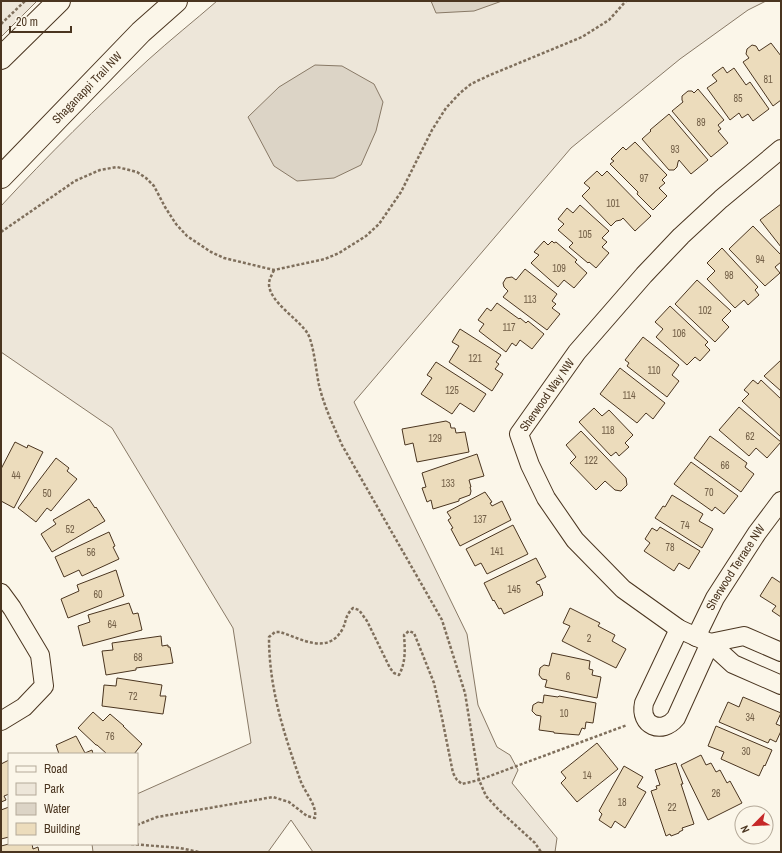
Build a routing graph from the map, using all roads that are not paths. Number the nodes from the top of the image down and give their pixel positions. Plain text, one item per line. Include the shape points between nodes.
1 (59, 1) edge
2 (176, 1) edge
3 (1, 58) edge
4 (781, 149) edge
5 (1, 177) edge
6 (781, 501) edge
7 (1, 593) edge
8 (679, 629) junction
9 (703, 640) junction
10 (781, 652) edge
11 (781, 685) edge
12 (1, 721) edge

1 - 3 main road
2 - 5 main road, Shaganappi Trail NW via 141,32
4 - 8 street, Sherwood Way NW via 721,199 644,275 577,352 519,434 546,498 575,540 623,589
6 - 9 street, Sherwood Terrace NW via 715,598
7 - 12 street via 40,655 44,686 24,707
8 - 9 street, Sherwood Way NW
8 - 9 street, Sherwood Terrace NW via 644,703 643,714 653,726 666,726 676,718
9 - 10 street via 744,636
9 - 11 street, Sherwood Way NW via 733,664

